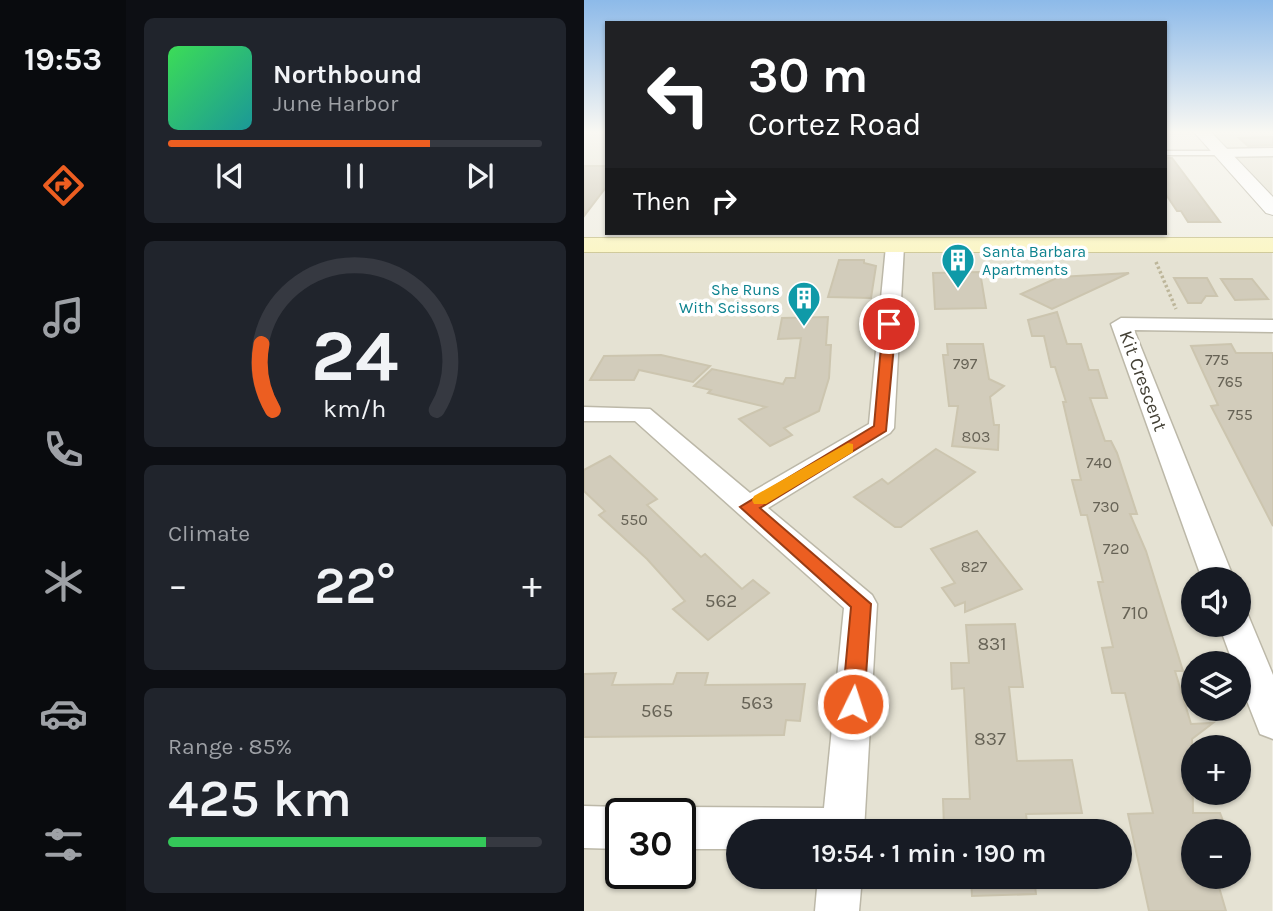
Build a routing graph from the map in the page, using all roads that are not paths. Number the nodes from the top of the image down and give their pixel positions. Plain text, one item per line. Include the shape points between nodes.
1 (1240, 174) edge
2 (1272, 209) edge
3 (785, 239) edge
4 (986, 240) edge
5 (584, 245) edge
6 (1272, 245) edge
7 (895, 246) junction
8 (1272, 326) edge
9 (584, 414) edge
10 (748, 507) junction
11 (1213, 567) edge
12 (1240, 637) edge
13 (1272, 722) edge
14 (844, 819) edge
15 (584, 827) edge
16 (605, 828) edge
17 (696, 828) edge
18 (726, 829) edge
19 (839, 889) edge
20 (837, 911) edge

1 - 2 street
3 - 5 main road
3 - 7 main road
4 - 6 main road
4 - 7 main road
7 - 10 street via 881,428
8 - 11 street, Kit Crescent via 1121,324
9 - 10 street via 641,414
10 - 14 street via 861,604
12 - 13 street
15 - 16 street
17 - 18 street
19 - 20 street

